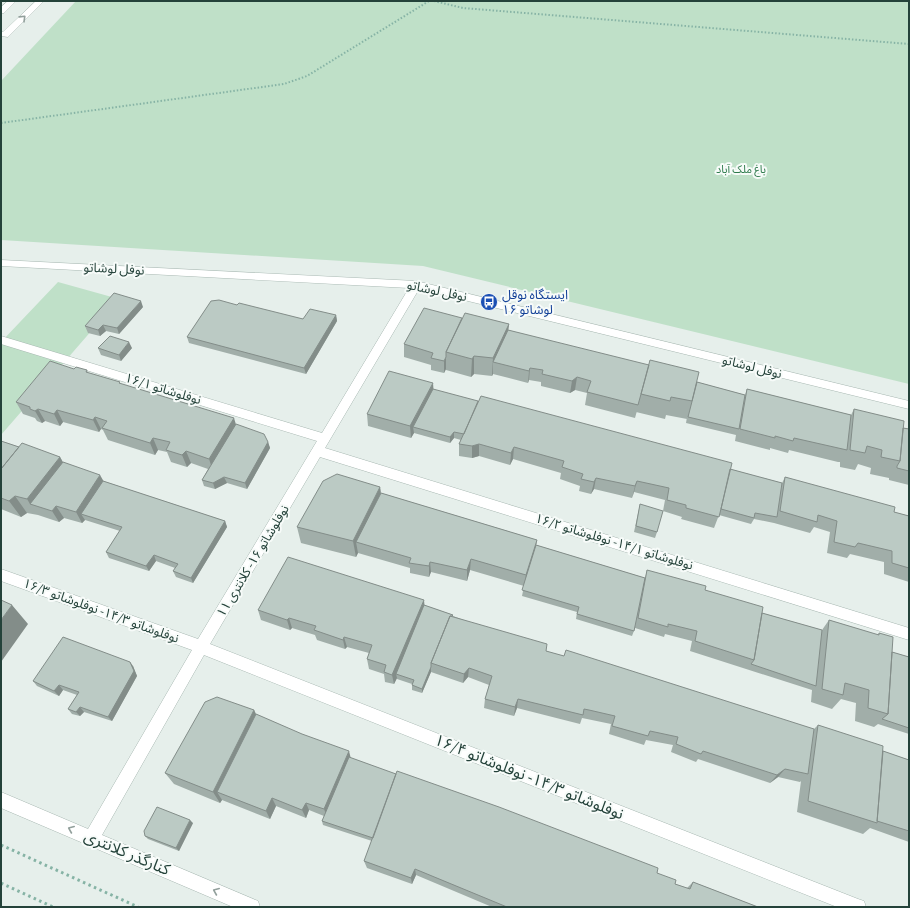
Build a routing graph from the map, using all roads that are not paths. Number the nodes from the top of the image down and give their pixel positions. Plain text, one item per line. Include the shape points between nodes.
1 (12, 1) edge
2 (40, 1) edge
3 (1, 11) edge
4 (1, 34) edge
5 (1, 263) edge
6 (416, 284) junction
7 (1, 340) edge
8 (909, 405) edge
9 (325, 439) junction
10 (318, 451) junction
11 (1, 575) edge
12 (909, 634) edge
13 (201, 647) junction
14 (1, 800) edge
15 (92, 838) junction
16 (252, 907) edge
17 (858, 907) edge

1 - 3 street
4 -> 2 street via 6,35
5 - 6 street, نوفل لوشاتو
6 - 8 street, نوفل لوشاتو
6 - 9 street, نوفلوشاتو ۱۶- کلانتری ۱۱
7 - 9 street, نوفلوشاتو ۱۶/۱
9 - 10 street, نوفلوشاتو ۱۶- کلانتری ۱۱
10 - 12 street, نوفلوشاتو ۱۴/۱- نوفلوشاتو ۱۶/۲
10 - 13 street, نوفلوشاتو ۱۶- کلانتری ۱۱
11 - 13 street, نوفلوشاتو ۱۴/۳- نوفلوشاتو ۱۶/۳
13 - 15 street, نوفلوشاتو ۱۶- کلانتری ۱۱
13 - 17 street, نوفلوشاتو ۱۴/۳- نوفلوشاتو ۱۶/۴
15 -> 14 street, کنارگذر کلانتری
16 -> 15 street, کنارگذر کلانتری

